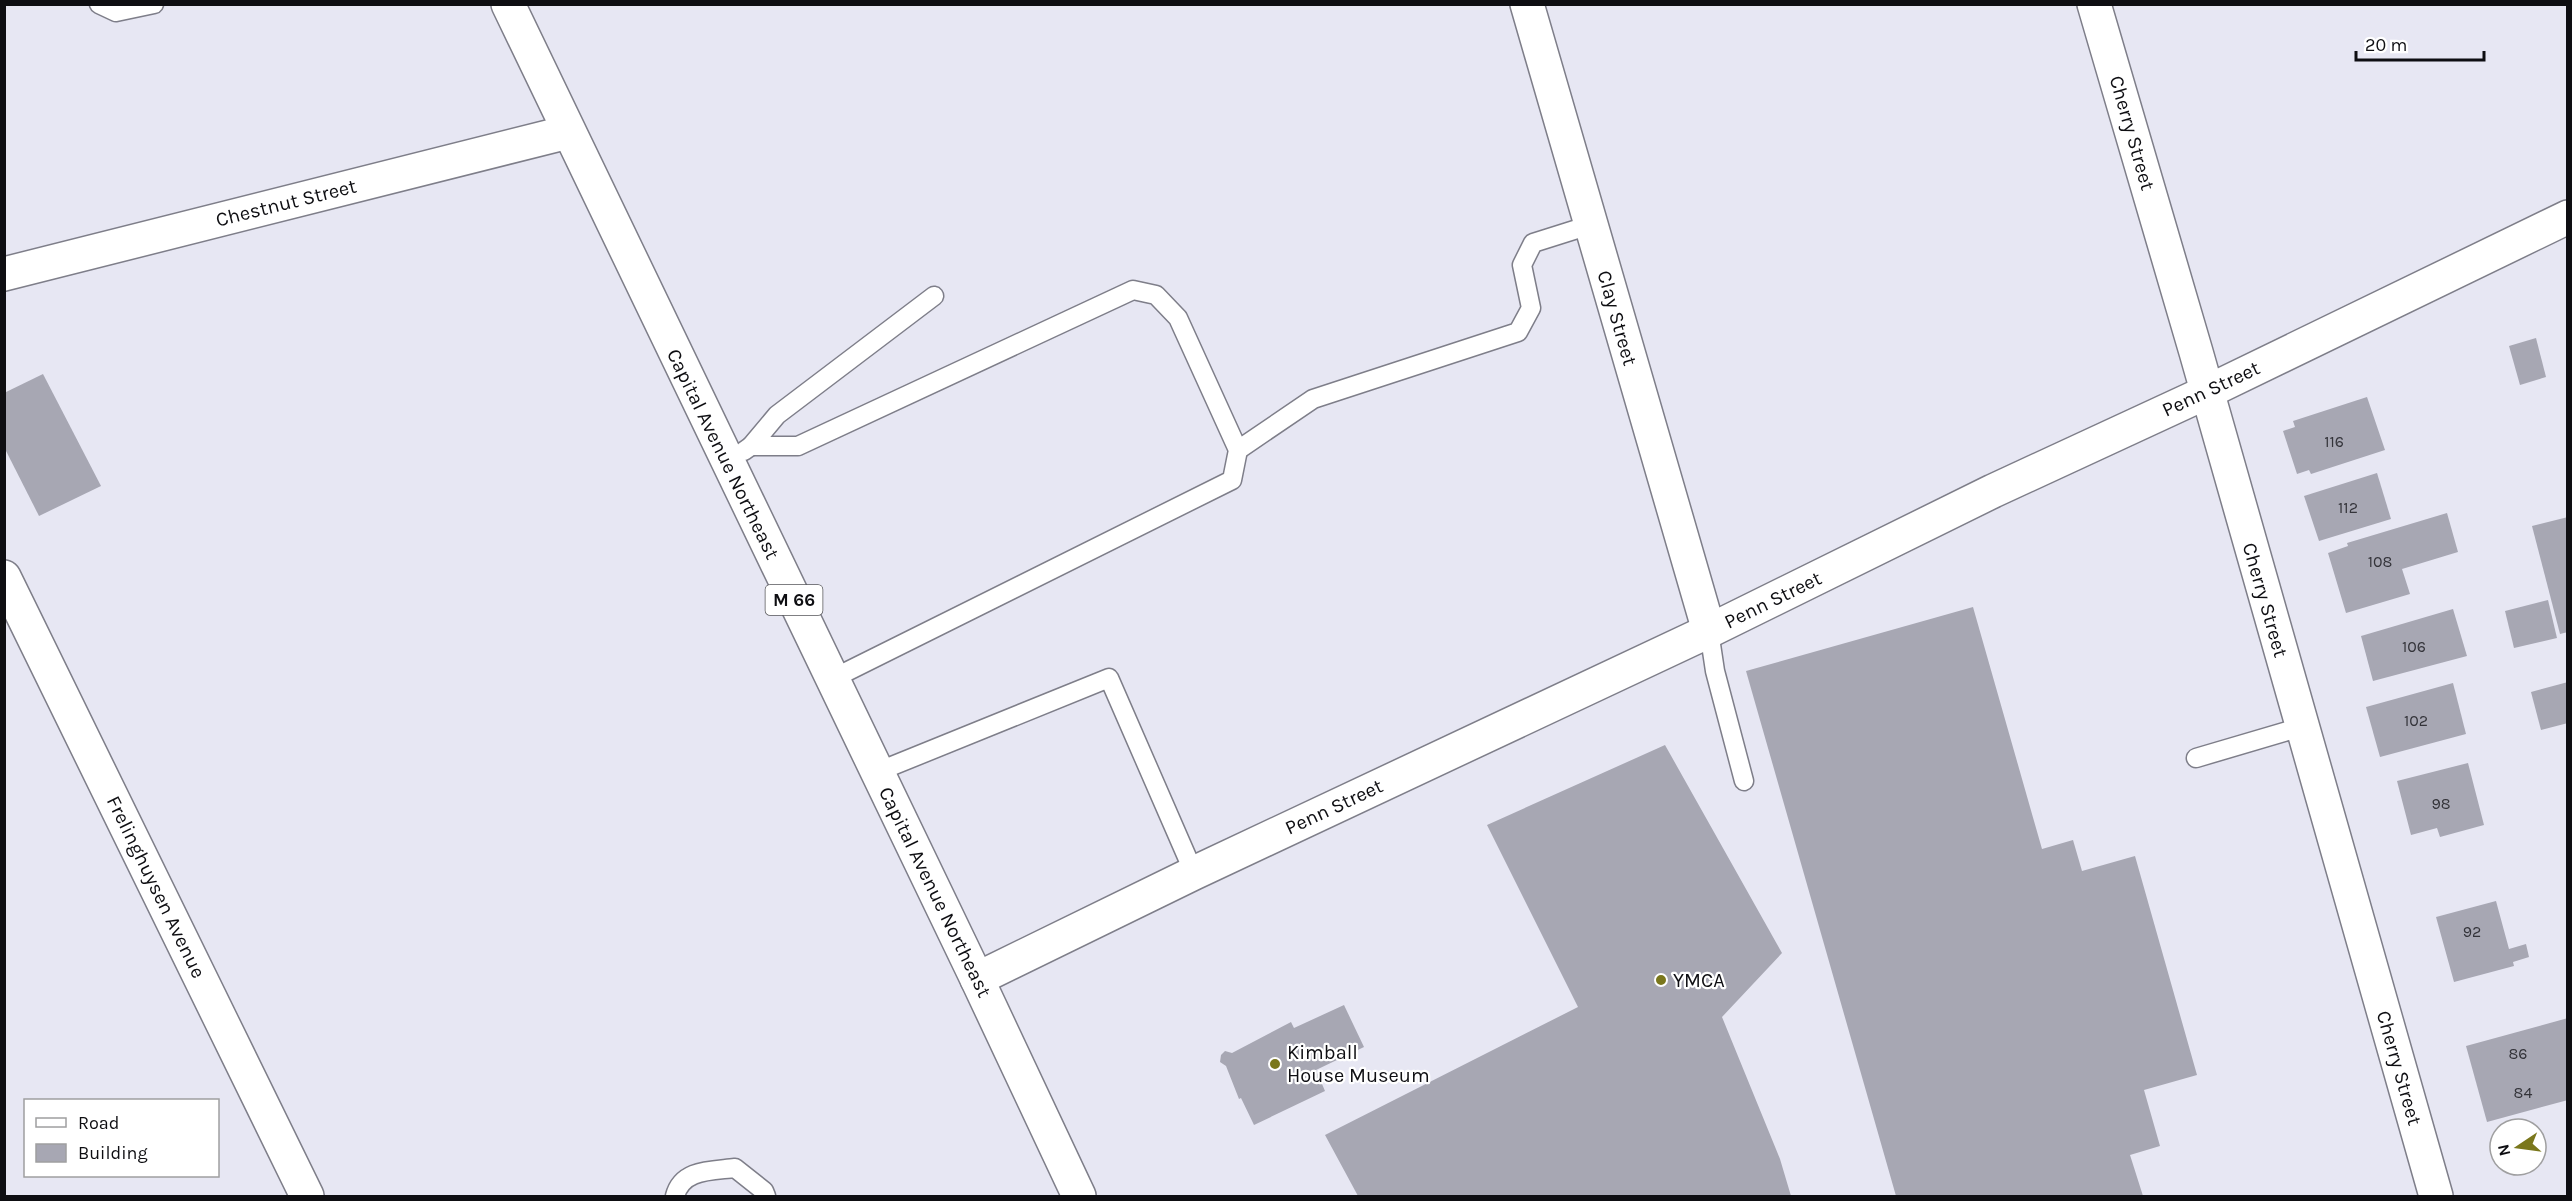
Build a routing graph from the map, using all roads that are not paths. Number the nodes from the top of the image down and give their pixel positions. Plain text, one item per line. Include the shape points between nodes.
1 (99, 4) edge
2 (154, 4) edge
3 (508, 4) edge
4 (1527, 4) edge
5 (2094, 4) edge
6 (568, 132) junction
7 (2568, 217) edge
8 (1590, 225) junction
9 (4, 274) edge
10 (934, 296) dead end
11 (2207, 392) junction
12 (1238, 450) junction
13 (739, 454) junction
14 (4, 577) edge
15 (1709, 631) junction
16 (832, 679) junction
17 (2301, 727) junction
18 (2196, 758) dead end
19 (877, 772) junction
20 (1744, 781) dead end
21 (1194, 873) junction
22 (977, 979) junction
23 (307, 1197) edge
24 (675, 1197) edge
25 (766, 1197) edge
26 (1079, 1197) edge
27 (2436, 1197) edge

1 - 2 lane via 116,12
3 - 6 street, Capital Avenue Northeast / M 66
4 - 8 street, Clay Street
5 - 11 street, Cherry Street
6 - 9 street, Chestnut Street
6 - 13 street, Capital Avenue Northeast / M 66
7 - 11 street, Penn Street
8 - 12 lane via 1533,243 1522,265 1531,308 1518,332 1313,399
8 - 15 street, Clay Street
10 - 13 lane via 777,415
11 - 15 street, Penn Street via 1993,491
11 - 17 street, Cherry Street
12 - 13 lane via 1178,318 1156,295 1133,290 798,446
12 - 16 lane via 1232,480
13 - 16 street, Capital Avenue Northeast / M 66
14 - 23 street, Frelinghuysen Avenue
15 - 20 lane via 1715,671
15 - 21 street, Penn Street
16 - 19 street, Capital Avenue Northeast / M 66
17 - 18 lane
17 - 27 street, Cherry Street
19 - 21 lane via 1109,678
19 - 22 street, Capital Avenue Northeast / M 66
21 - 22 street, Penn Street
22 - 26 street, Capital Avenue Northeast / M 66
24 - 25 lane via 678,1186 692,1174 735,1168 764,1191

